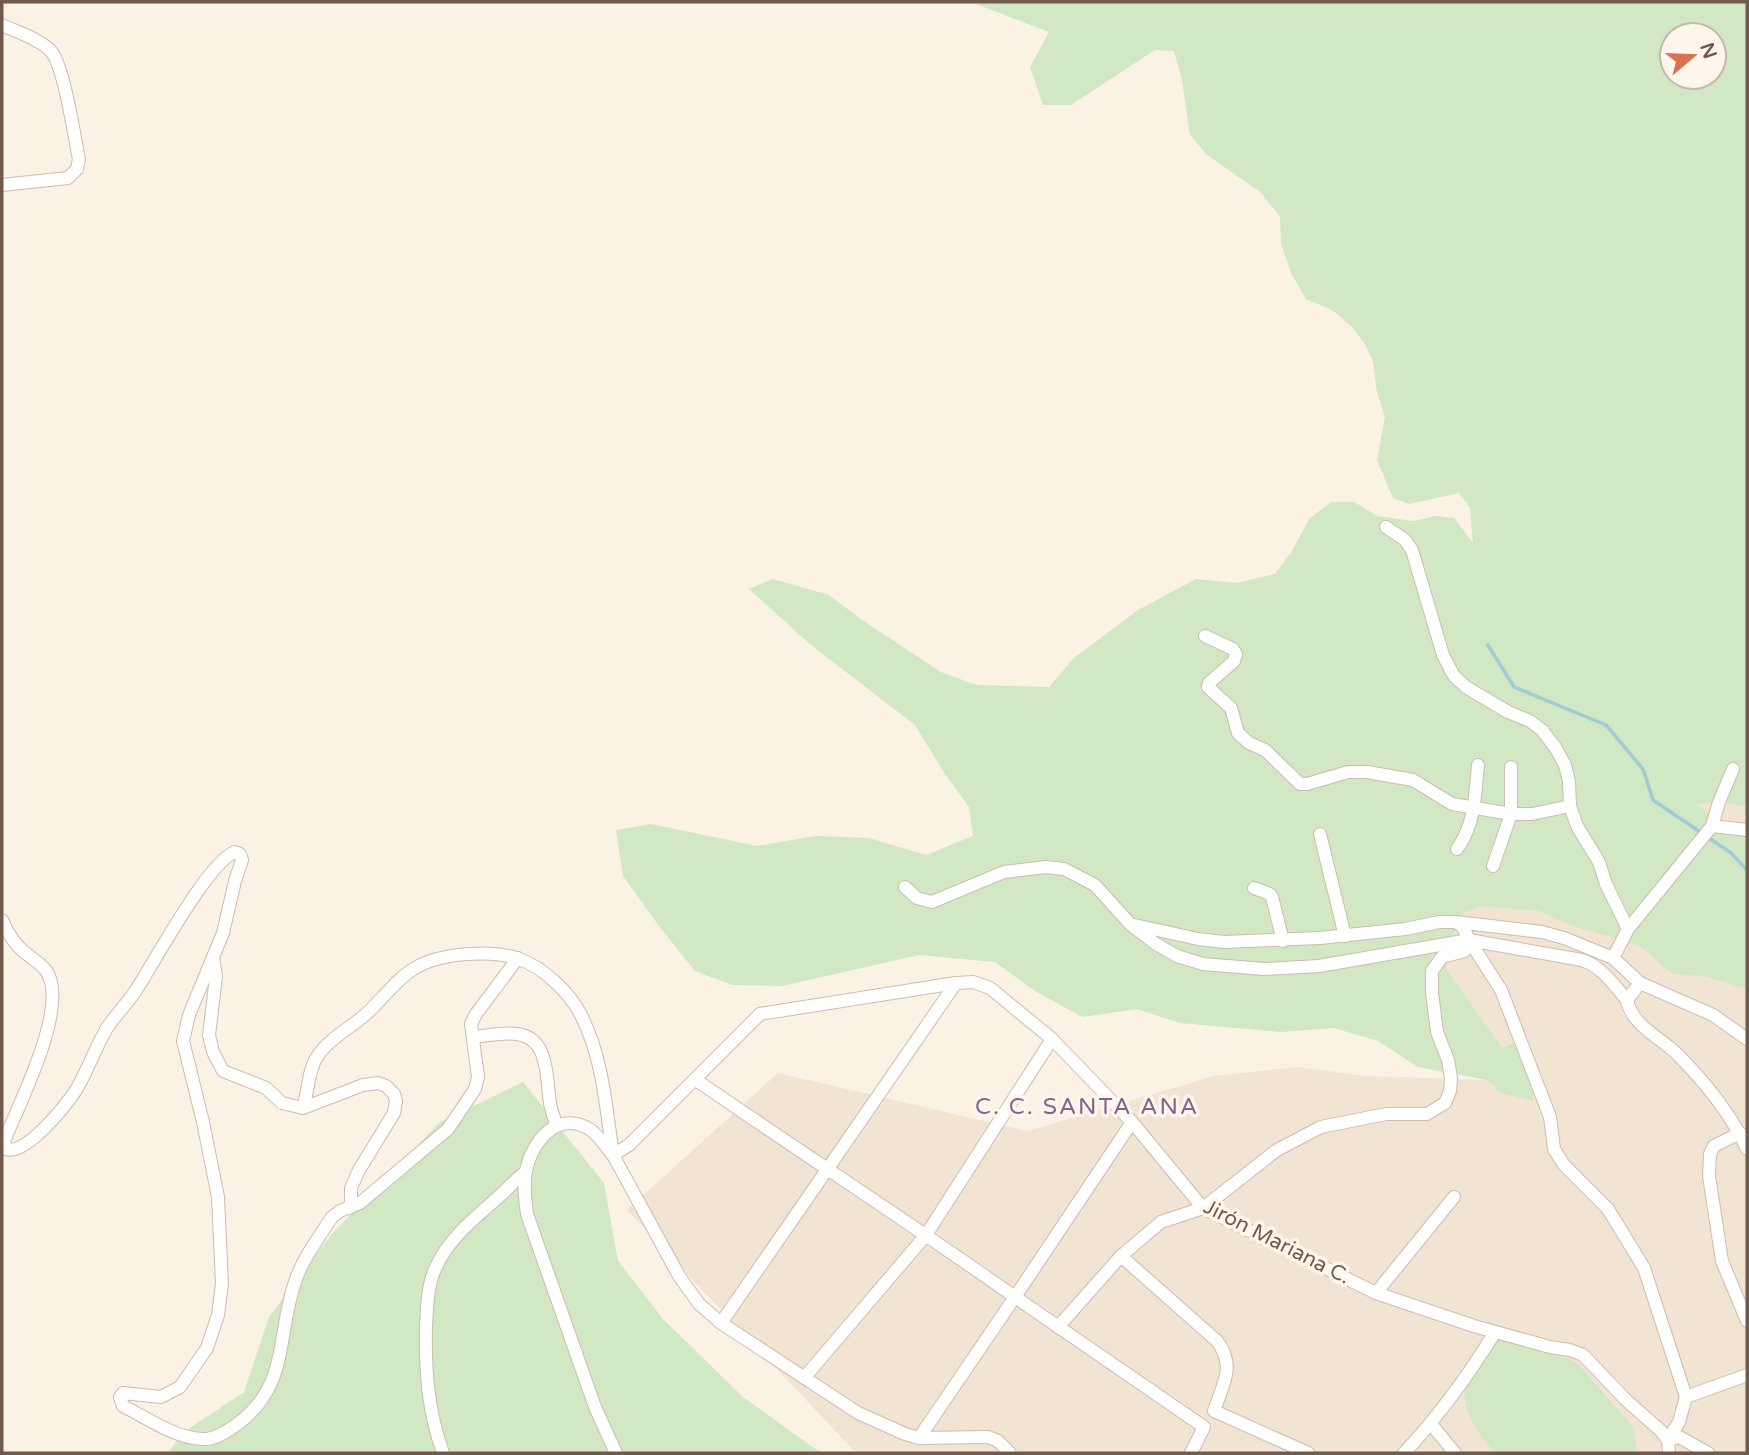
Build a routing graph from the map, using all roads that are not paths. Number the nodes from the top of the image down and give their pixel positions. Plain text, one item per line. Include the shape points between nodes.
1 (2, 25) edge
2 (2, 185) edge
3 (1386, 527) dead end
4 (1205, 636) dead end
5 (1478, 765) dead end
6 (1511, 767) dead end
7 (1733, 769) dead end
8 (1570, 806) junction
9 (1474, 807) junction
10 (1511, 814) junction
11 (1712, 826) junction
12 (1747, 830) edge
13 (1320, 834) dead end
14 (1457, 849) dead end
15 (1493, 866) dead end
16 (905, 887) dead end
17 (1254, 888) dead end
18 (2, 920) edge
19 (1455, 922) junction
20 (1130, 923) junction
21 (1628, 929) junction
22 (1345, 936) junction
23 (1469, 940) junction
24 (1283, 941) junction
25 (213, 957) junction
26 (518, 958) junction
27 (1613, 958) junction
28 (956, 983) junction
29 (1640, 983) junction
30 (1627, 1000) junction
31 (472, 1037) junction
32 (1052, 1039) junction
33 (1747, 1039) edge
34 (696, 1080) junction
35 (303, 1108) junction
36 (1132, 1122) junction
37 (556, 1124) junction
38 (1740, 1133) junction
39 (1747, 1149) edge
40 (613, 1155) junction
41 (828, 1171) junction
42 (525, 1173) junction
43 (1454, 1196) dead end
44 (349, 1208) junction
45 (1203, 1208) junction
46 (926, 1235) junction
47 (1121, 1256) junction
48 (1376, 1293) junction
49 (1015, 1297) junction
50 (1747, 1321) edge
51 (721, 1323) junction
52 (1058, 1327) junction
53 (1495, 1332) junction
54 (1747, 1375) edge
55 (804, 1378) junction
56 (1686, 1397) junction
57 (1214, 1411) junction
58 (1431, 1424) junction
59 (1204, 1427) junction
60 (919, 1438) junction
61 (1669, 1446) edge
62 (443, 1453) edge
63 (616, 1453) edge
64 (1010, 1453) edge
65 (1191, 1453) edge
66 (1308, 1453) edge
67 (1404, 1453) edge
68 (1455, 1453) edge
69 (1708, 1453) edge

1 - 2 street via 52,51 79,159 78,169 68,178
3 - 8 street via 1412,550 1443,655 1454,676 1542,730 1565,765
4 - 9 street via 1236,654 1208,687 1231,708 1238,733 1265,750 1300,784 1367,772 1413,780 1452,804
5 - 9 street
6 - 10 street
7 - 11 street
8 - 10 street
8 - 21 street
9 - 10 street
9 - 14 street
10 - 15 street
11 - 12 street
11 - 21 street
13 - 22 street
16 - 20 street via 932,902 1004,872 1064,869 1095,885
17 - 24 street via 1272,897
18 - 25 street via 15,942 42,966 51,987 43,1048 4,1141 11,1151 39,1134 75,1091 108,1027 180,918 221,860 234,852 243,860
19 - 22 street
19 - 23 street
19 - 27 street via 1542,932
20 - 23 street via 1177,956 1203,964 1264,969 1332,964
20 - 24 street via 1211,941
21 - 27 street
22 - 24 street
23 - 30 street via 1593,964
23 - 45 street via 1465,951 1442,957 1432,971 1437,1032 1451,1079 1445,1103 1427,1114 1386,1114 1321,1127 1276,1150
23 - 56 street via 1501,990 1550,1117 1554,1149 1608,1209 1644,1268
25 - 35 street via 216,977 209,1035 223,1071 266,1088 282,1103
25 - 44 street via 183,1041 218,1197 222,1284 218,1315 207,1348 180,1387 161,1396 123,1393 123,1406 177,1433 203,1439 219,1436 258,1407 279,1361 295,1280 332,1217
26 - 31 street via 476,1014
26 - 35 street via 460,954 417,967 401,978 315,1059
26 - 40 street via 563,990 581,1015 600,1071
27 - 29 street
28 - 32 street, Jirón Mariana C. via 974,982 990,988
28 - 34 street, Jirón Mariana C. via 760,1014
28 - 41 street
29 - 30 street
29 - 33 street via 1713,1015
30 - 38 street via 1632,1014 1700,1080
31 - 37 street via 514,1033 538,1046
31 - 44 street via 478,1077 475,1089 448,1129
32 - 36 street, Jirón Mariana C.
32 - 46 street
34 - 40 street, Jirón Mariana C.
34 - 41 street
35 - 44 street via 363,1085 378,1083 394,1094 394,1113 359,1170
36 - 45 street, Jirón Mariana C.
36 - 49 street
37 - 40 street via 572,1122 594,1132
37 - 42 street via 530,1154
38 - 39 street
38 - 50 street via 1714,1146 1709,1176 1722,1261
40 - 51 street via 679,1276 699,1304
41 - 46 street
41 - 51 street
42 - 62 street via 456,1236 433,1272 425,1367 428,1401
42 - 63 street via 527,1214 595,1407
43 - 48 street
45 - 47 street via 1161,1222
45 - 48 street, Jirón Mariana C.
46 - 49 street
46 - 55 street
47 - 52 street
47 - 57 street via 1226,1353 1228,1368
48 - 53 street, Jirón Mariana C.
49 - 52 street
49 - 60 street
51 - 55 street
52 - 59 street
53 - 58 street
53 - 61 street, Jirón Mariana C. via 1583,1355
54 - 56 street
55 - 60 street via 858,1413
56 - 61 street
57 - 59 street
57 - 66 street
58 - 67 street
58 - 68 street
59 - 65 street
60 - 64 street via 988,1437
61 - 69 street via 1679,1437

